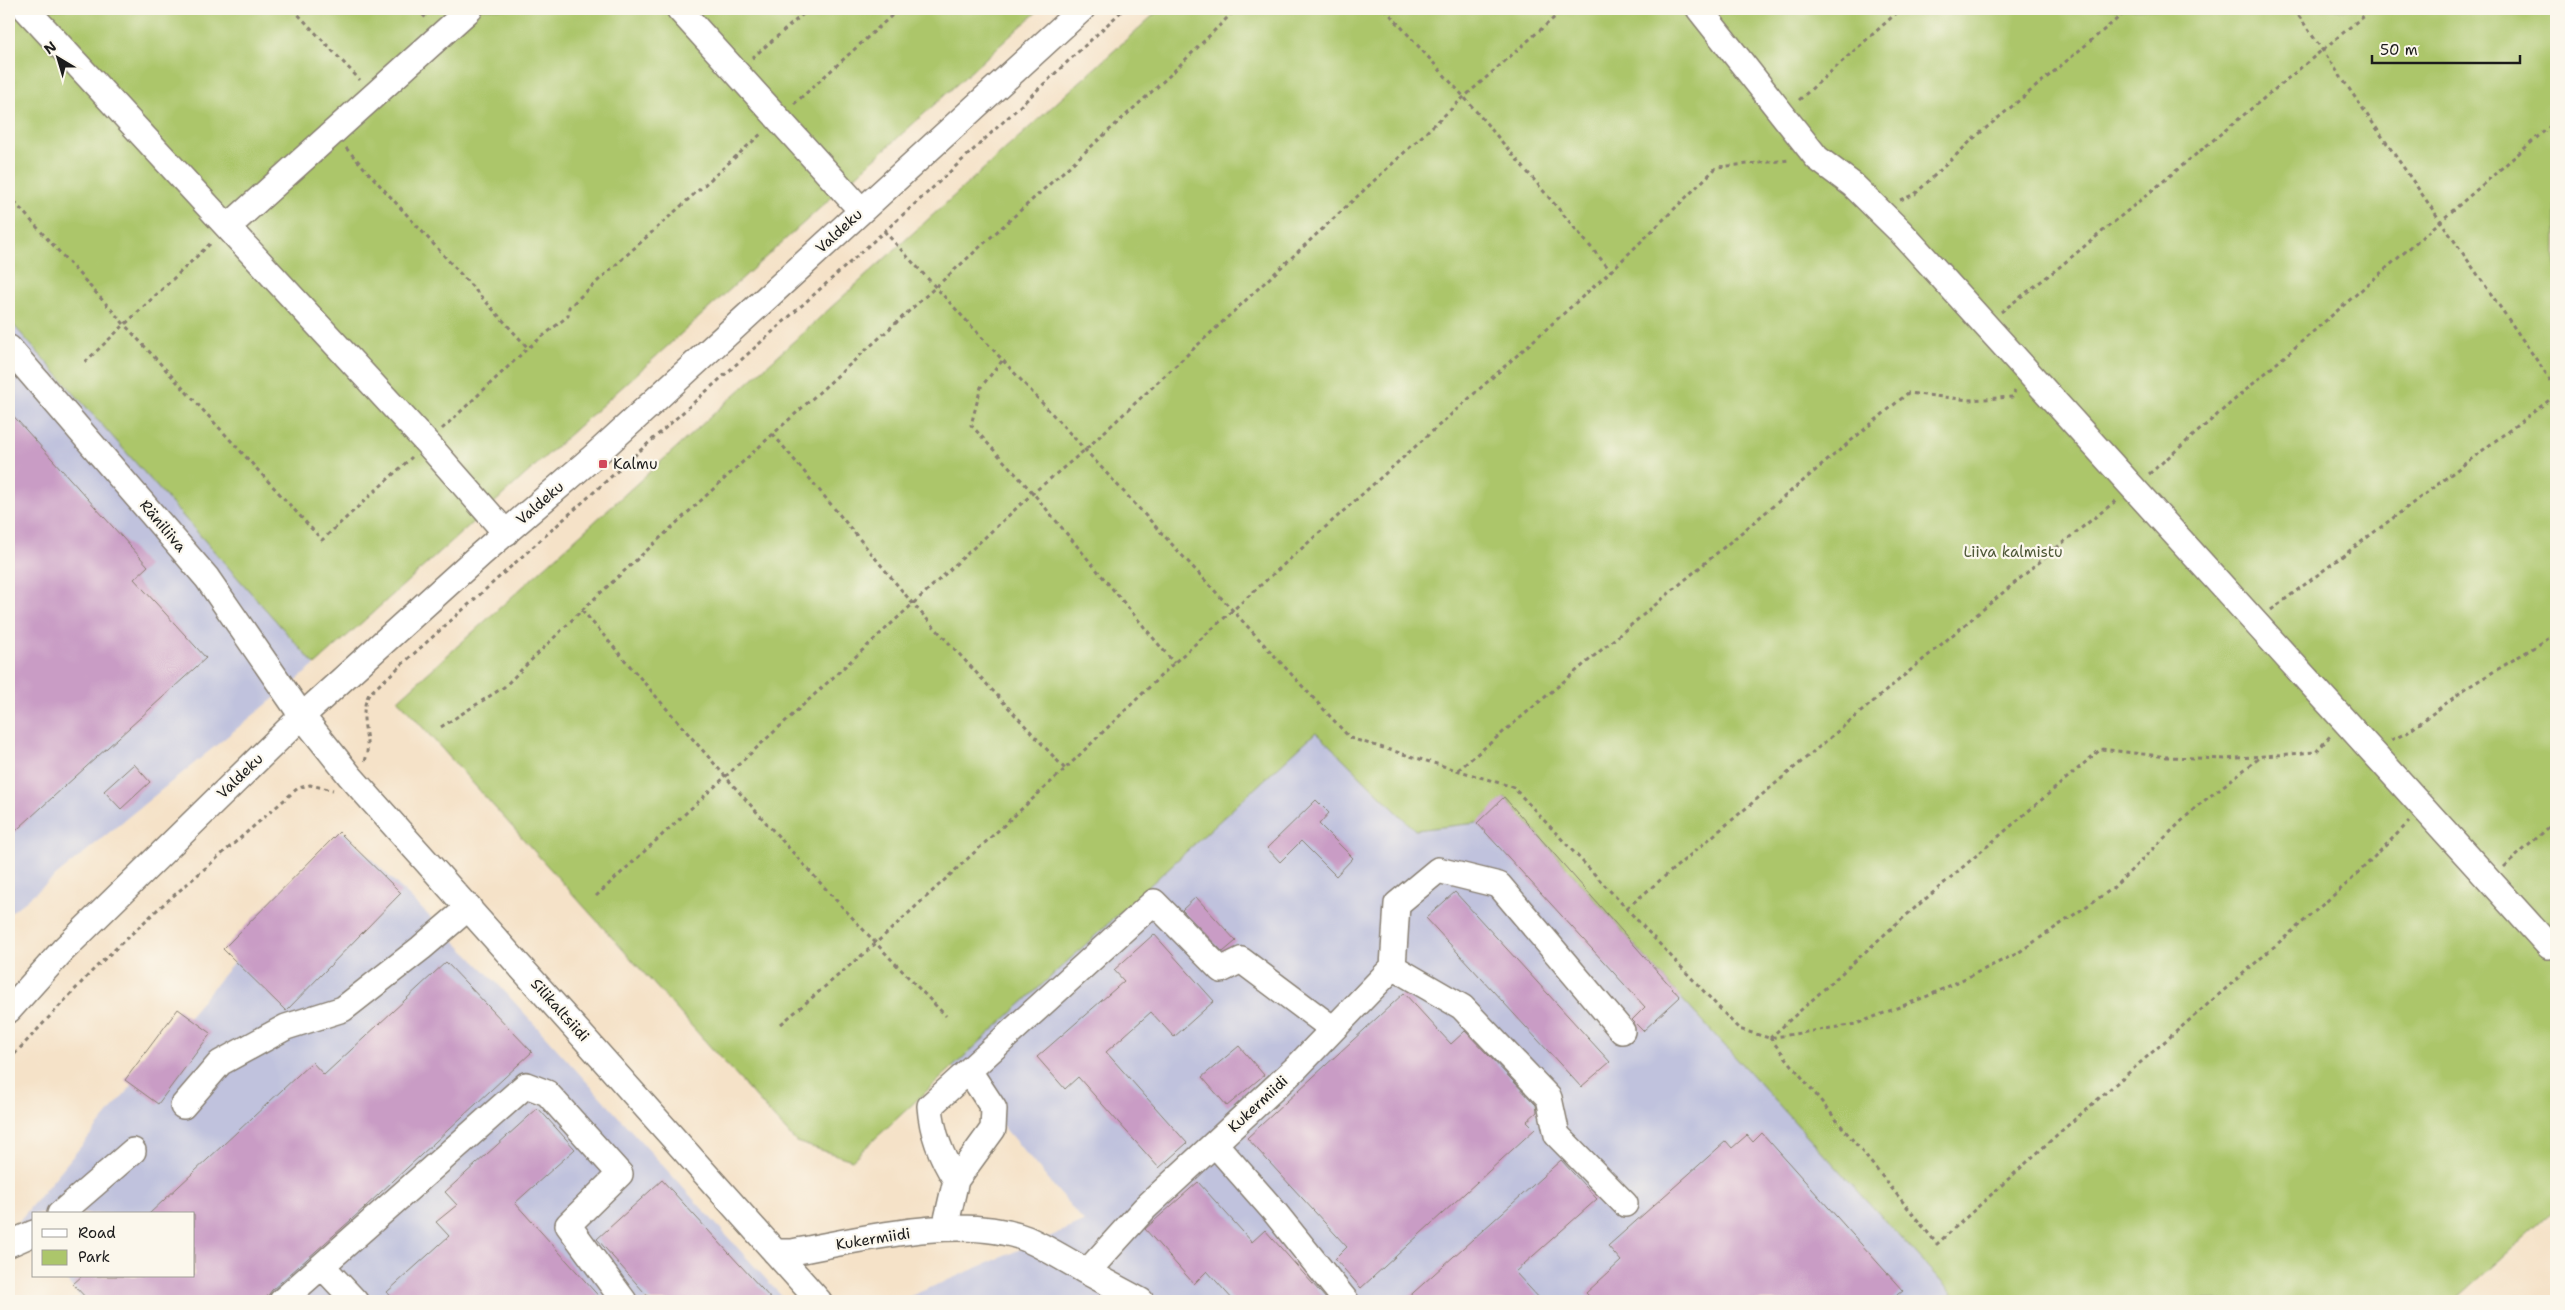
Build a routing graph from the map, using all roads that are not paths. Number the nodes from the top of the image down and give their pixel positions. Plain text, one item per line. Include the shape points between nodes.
1 (26, 9) edge
2 (470, 9) edge
3 (679, 9) edge
4 (1082, 9) edge
5 (1699, 9) edge
6 (861, 210) junction
7 (228, 227) junction
8 (9, 348) edge
9 (506, 533) junction
10 (302, 716) junction
11 (469, 908) junction
12 (2549, 946) dead end
13 (1393, 967) junction
14 (9, 1010) edge
15 (1333, 1029) junction
16 (1622, 1031) dead end
17 (969, 1071) junction
18 (183, 1106) dead end
19 (1215, 1144) junction
20 (133, 1151) dead end
21 (956, 1180) junction
22 (1625, 1204) dead end
23 (62, 1212) edge
24 (945, 1228) junction
25 (32, 1233) edge
26 (9, 1244) edge
27 (775, 1252) junction
28 (322, 1266) junction
29 (1087, 1272) junction
30 (282, 1301) edge
31 (355, 1301) edge
32 (624, 1301) edge
33 (819, 1301) edge
34 (1141, 1301) edge
35 (1346, 1301) edge

1 - 7 street
2 - 7 street
3 - 6 street
4 - 6 street, Valdeku
5 - 12 street via 1817,158 1878,209
6 - 9 street, Valdeku
7 - 9 street
8 - 10 street, Räniliiva via 207,578
9 - 10 street, Valdeku
10 - 11 street, Silikaltsiidi via 350,776
10 - 14 street, Valdeku via 63,950
11 - 18 street via 343,1008 286,1027 220,1063
11 - 27 street, Silikaltsiidi
13 - 15 street, Kukermiidi
13 - 16 street via 1397,904 1438,870 1499,885
13 - 22 street via 1462,1007 1549,1098 1557,1136
15 - 17 street via 1241,960 1221,970 1154,902
15 - 19 street, Kukermiidi
17 - 21 street via 994,1109 993,1129
17 - 21 street via 930,1106 931,1123 942,1159
19 - 29 street, Kukermiidi via 1145,1208
19 - 35 street
20 - 23 street
21 - 24 street
24 - 27 street, Kukermiidi
24 - 29 street, Kukermiidi via 982,1229 1026,1239
25 - 26 street
27 - 33 street, Silikaltsiidi
28 - 30 street
28 - 31 street
28 - 32 street via 526,1085 547,1093 620,1174 568,1225
29 - 34 street

